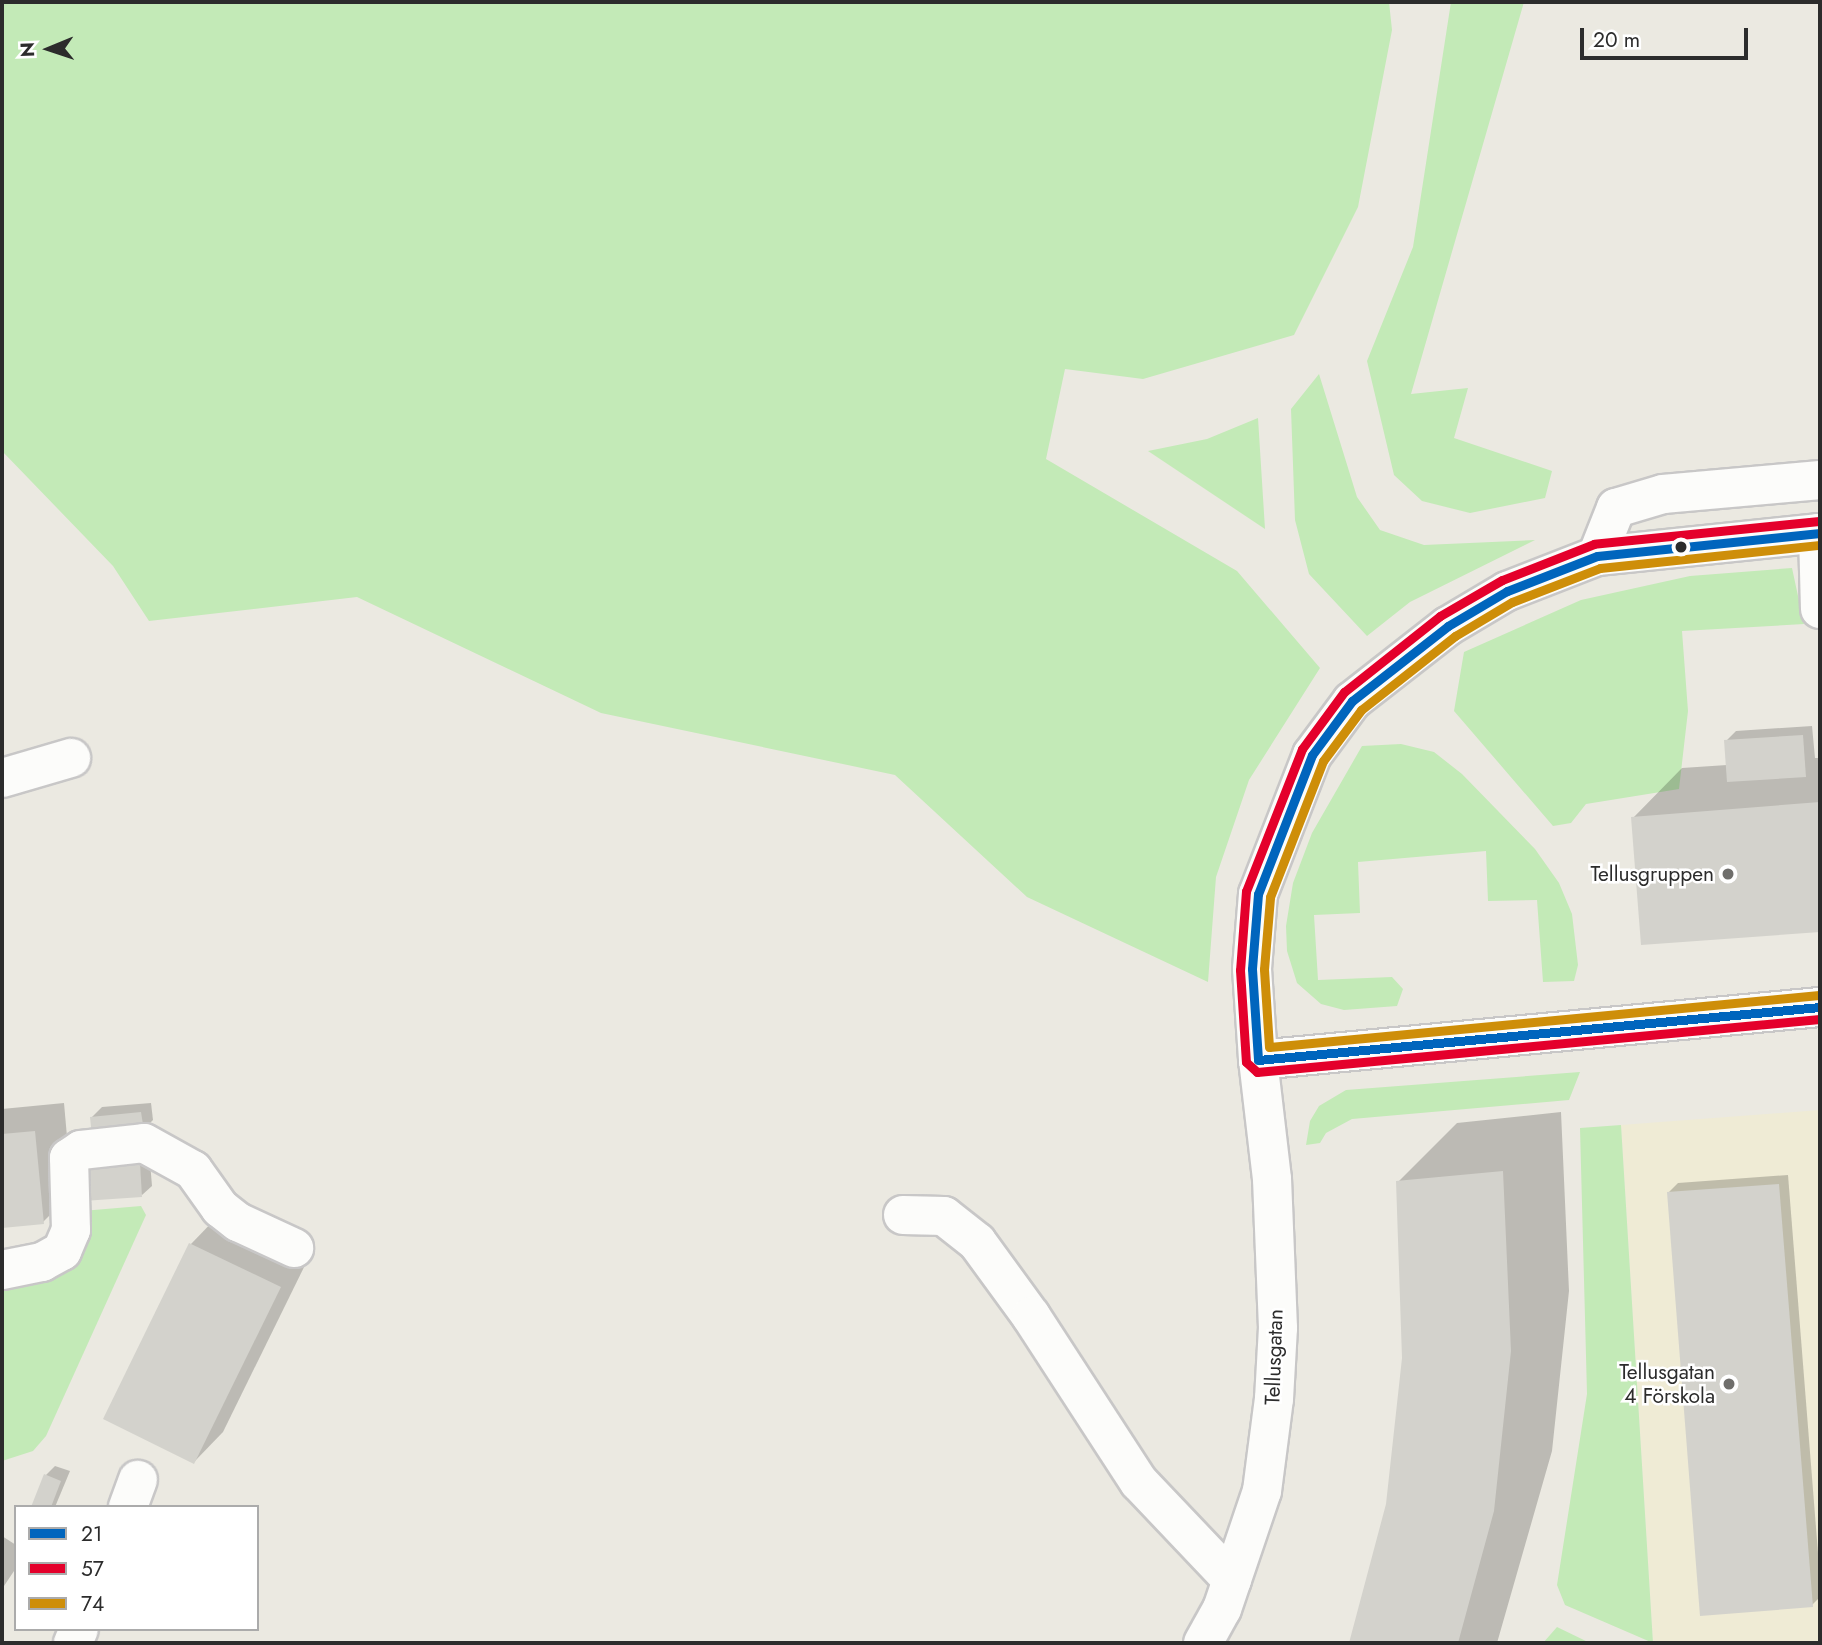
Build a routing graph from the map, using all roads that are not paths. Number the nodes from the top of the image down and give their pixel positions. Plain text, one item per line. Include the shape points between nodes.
1 (1820, 480) edge
2 (1819, 533) edge
3 (1597, 556) junction
4 (1820, 609) edge
5 (71, 758) dead end
6 (2, 778) edge
7 (1820, 1007) edge
8 (1258, 1060) junction
9 (903, 1215) dead end
10 (293, 1248) dead end
11 (2, 1270) edge
12 (1231, 1580) junction
13 (1203, 1643) edge

1 - 3 street via 1663,494 1616,508
2 - 3 street, Tellusgatan
2 - 4 street
3 - 8 street, Tellusgatan via 1507,592 1448,626 1352,701 1312,755 1258,894 1251,969
5 - 6 street
7 - 8 street
8 - 12 street, Tellusgatan via 1272,1179 1278,1328 1262,1490
9 - 12 street via 944,1216 977,1242 1031,1315 1139,1482
10 - 11 street via 238,1222 220,1208 193,1170 144,1143 81,1150 69,1158 71,1230 62,1251 41,1262
12 - 13 street, Tellusgatan

